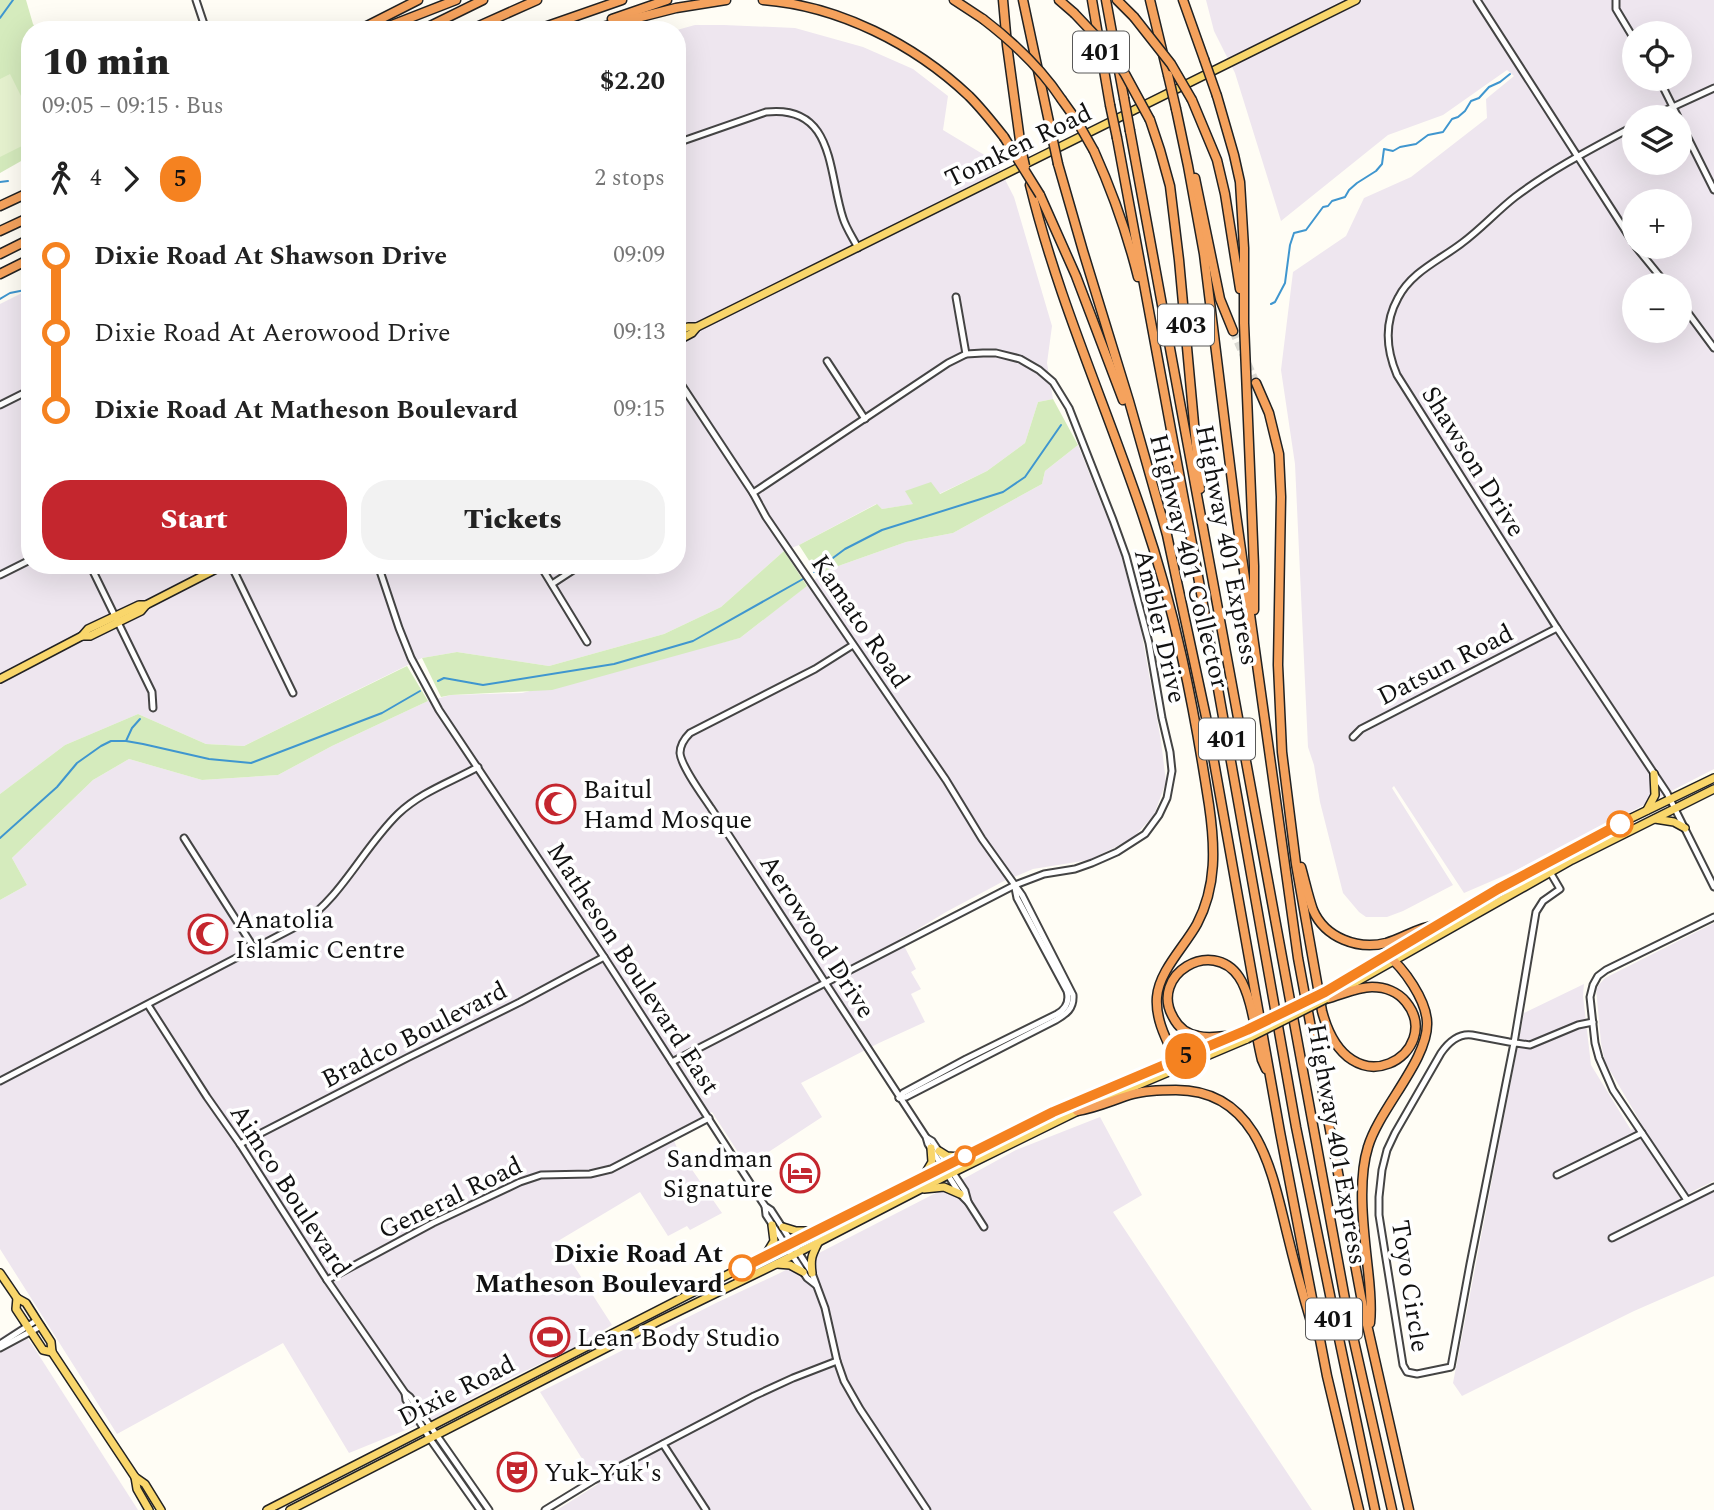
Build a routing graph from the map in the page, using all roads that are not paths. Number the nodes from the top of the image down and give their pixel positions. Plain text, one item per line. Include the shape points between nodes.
1 (196, 0) edge
2 (418, 0) edge
3 (456, 0) edge
4 (483, 0) edge
5 (537, 0) edge
6 (622, 0) edge
7 (667, 0) edge
8 (726, 0) edge
9 (763, 0) edge
10 (954, 0) edge
11 (1003, 0) edge
12 (1025, 0) edge
13 (1059, 0) edge
14 (1092, 0) edge
15 (1106, 0) edge
16 (1150, 0) edge
17 (1183, 0) edge
18 (1356, 0) edge
19 (1477, 0) edge
20 (1616, 0) edge
21 (1120, 3) edge
22 (203, 21) edge
23 (377, 21) edge
24 (402, 21) edge
25 (440, 21) edge
26 (490, 21) edge
27 (562, 21) edge
28 (608, 21) edge
29 (625, 21) edge
30 (1623, 21) edge
31 (1714, 88) edge
32 (1674, 105) edge
33 (1622, 132) edge
34 (686, 140) edge
35 (1692, 146) edge
36 (1577, 156) junction
37 (1188, 166) junction
38 (1714, 190) edge
39 (21, 196) edge
40 (0, 206) edge
41 (21, 221) edge
42 (1622, 225) edge
43 (0, 231) edge
44 (21, 244) edge
45 (858, 248) junction
46 (0, 254) edge
47 (1646, 259) edge
48 (21, 264) edge
49 (1657, 273) edge
50 (0, 274) edge
51 (956, 297) dead end
52 (1692, 318) edge
53 (1244, 323) junction
54 (697, 327) junction
55 (686, 328) edge
56 (1233, 331) tunnel mouth
57 (686, 336) edge
58 (1714, 348) edge
59 (1157, 351) junction
60 (966, 354) junction
61 (827, 361) dead end
62 (1256, 383) tunnel mouth
63 (686, 392) edge
64 (21, 394) edge
65 (0, 405) edge
66 (865, 419) junction
67 (1140, 443) junction
68 (754, 493) junction
69 (1204, 534) junction
70 (21, 564) edge
71 (94, 574) edge
72 (206, 574) edge
73 (235, 574) edge
74 (381, 574) edge
75 (546, 574) edge
76 (567, 574) edge
77 (0, 575) edge
78 (552, 584) junction
79 (116, 620) junction
80 (1557, 628) junction
81 (1253, 638) junction
82 (587, 642) dead end
83 (853, 645) junction
84 (0, 679) edge
85 (293, 693) dead end
86 (153, 708) dead end
87 (1353, 737) dead end
88 (478, 767) junction
89 (1654, 774) junction
90 (1714, 778) edge
91 (1714, 789) edge
92 (1670, 799) junction
93 (1675, 809) junction
94 (1647, 811) junction
95 (1654, 819) junction
96 (1290, 820) junction
97 (1685, 828) junction
98 (184, 838) dead end
99 (1550, 872) junction
100 (1014, 885) junction
101 (1714, 887) edge
102 (1714, 917) edge
103 (1437, 925) junction
104 (254, 948) junction
105 (1387, 955) junction
106 (604, 957) junction
107 (1395, 961) junction
108 (825, 982) junction
109 (1325, 995) junction
110 (148, 1005) junction
111 (1593, 1021) junction
112 (1235, 1035) junction
113 (1247, 1035) junction
114 (1514, 1043) junction
115 (672, 1062) junction
116 (1178, 1063) junction
117 (1271, 1078) junction
118 (0, 1081) edge
119 (899, 1098) junction
120 (1077, 1111) junction
121 (709, 1118) junction
122 (1642, 1133) junction
123 (240, 1144) junction
124 (935, 1150) junction
125 (965, 1156) junction
126 (948, 1170) junction
127 (1558, 1175) dead end
128 (922, 1178) junction
129 (1714, 1187) edge
130 (920, 1190) junction
131 (960, 1194) junction
132 (1687, 1200) junction
133 (968, 1202) junction
134 (765, 1206) junction
135 (772, 1225) junction
136 (783, 1227) junction
137 (984, 1227) dead end
138 (813, 1231) junction
139 (1612, 1238) dead end
140 (819, 1241) junction
141 (790, 1244) junction
142 (795, 1253) junction
143 (765, 1256) junction
144 (776, 1264) junction
145 (803, 1272) junction
146 (0, 1273) edge
147 (813, 1273) junction
148 (327, 1280) junction
149 (816, 1284) junction
150 (17, 1298) junction
151 (39, 1323) junction
152 (29, 1329) junction
153 (1369, 1329) junction
154 (0, 1346) edge
155 (52, 1352) junction
156 (837, 1361) junction
157 (1327, 1376) junction
158 (428, 1428) junction
159 (433, 1437) junction
160 (663, 1444) junction
161 (355, 1465) junction
162 (360, 1474) junction
163 (135, 1477) junction
164 (149, 1510) edge
165 (161, 1510) edge
166 (267, 1510) edge
167 (290, 1510) edge
168 (480, 1510) edge
169 (489, 1510) edge
170 (545, 1510) edge
171 (706, 1510) edge
172 (927, 1510) edge
173 (1359, 1510) edge
174 (1375, 1510) edge
175 (1392, 1510) edge
176 (1409, 1510) edge

1 - 22 street
2 - 23 highway
3 - 24 highway
4 - 25 highway
5 - 26 highway
6 - 27 highway
7 - 28 highway
8 - 29 highway
9 - 67 highway, bridge via 805,6 869,29 935,68 971,98 1004,137 1040,195
10 - 59 highway, 403, bridge via 1007,38 1077,121 1107,178
11 - 116 highway, bridge via 1021,148 1042,234 1143,514 1185,670 1198,739 1214,866 1205,907 1160,981 1157,995 1159,1023
12 - 67 highway, Highway 401 Collector / 401, bridge via 1058,164
13 - 69 highway, 403, bridge via 1110,51 1125,74 1150,120 1170,186
14 - 59 highway, Highway 401 Express / 401, bridge
15 - 69 highway, Highway 401 Express / 401, bridge
16 - 37 highway, Highway 401 Collector / 401, bridge
17 - 53 highway, bridge via 1217,96 1240,182
18 - 45 main road, Tomken Road
19 - 36 street
20 - 30 street
21 - 53 highway, bridge via 1171,64 1217,159
31 - 32 street
33 - 36 street, Shawson Drive
34 - 45 street via 766,112 800,116 823,138 844,220
35 - 38 street
36 - 42 street
36 - 80 street, Shawson Drive via 1514,198 1406,284 1392,308 1387,332 1388,352 1397,375
37 - 56 highway via 1197,182 1220,299
37 - 81 highway, Highway 401 Collector / 401 via 1204,254
39 - 40 highway
41 - 43 highway
44 - 46 highway
45 - 54 main road, Tomken Road
47 - 49 street
48 - 50 highway
51 - 60 street
52 - 58 street
53 - 81 highway
54 - 55 main road, Tomken Road
54 - 57 main road, Tomken Road
59 - 174 highway, Highway 401 Express / 401 via 1298,1140
60 - 66 street
60 - 100 street, Ambler Drive via 1020,359 1053,382 1069,408 1126,556 1172,762 1163,808 1139,838 1084,866
61 - 66 street
62 - 96 highway via 1275,432 1281,475 1278,665
63 - 68 street, Kamato Road
64 - 65 street
66 - 68 street
67 - 117 highway, Highway 401 Collector / 401 via 1167,535 1206,717
68 - 83 street, Kamato Road
69 - 175 highway, Highway 401 Express / 401 via 1347,1310
70 - 77 street
71 - 79 street
72 - 79 main road
73 - 85 street
74 - 88 street, Matheson Boulevard East via 411,658
75 - 78 street
76 - 78 street
78 - 82 street
79 - 84 main road via 88,629
79 - 86 street via 152,692
80 - 87 street, Datsun Road
80 - 89 street, Shawson Drive
81 - 153 highway, Highway 401 Collector / 401 via 1298,958
83 - 100 street, Kamato Road
83 - 108 street, Aerowood Drive via 694,730 680,750 681,761
88 - 104 street via 408,806 320,909
88 - 106 street, Matheson Boulevard East
89 - 92 street, Shawson Drive
89 - 94 main road via 1655,795
90 - 92 main road, Dixie Road
91 - 93 main road, Dixie Road
92 - 93 street, Shawson Drive
92 - 94 main road, Dixie Road
93 - 95 main road, Dixie Road
93 - 97 street, Shawson Drive
94 - 103 main road, Dixie Road
95 - 97 main road
95 - 99 main road, Dixie Road
96 - 103 highway via 1314,912 1328,930 1346,942 1367,946
96 - 109 highway via 1322,1011 1331,1036 1351,1059 1373,1067 1396,1060 1410,1045 1414,1015 1394,992 1365,987
97 - 101 street, Shawson Drive
98 - 104 street
99 - 107 main road, Dixie Road
99 - 114 street, Toyo Circle via 1560,889 1536,912
100 - 108 street, Ambler Drive
100 - 119 street, Kamato Road via 1067,991 1066,1006
102 - 111 street via 1598,976 1590,997
103 - 105 main road, Dixie Road
104 - 110 street
105 - 107 highway
105 - 109 main road, Dixie Road
106 - 115 street, Matheson Boulevard East
106 - 123 street, Bradco Boulevard
107 - 109 main road, Dixie Road
107 - 153 highway via 1418,993 1427,1023 1419,1055 1373,1131 1364,1164 1362,1197 1372,1306
108 - 115 street, Ambler Drive
108 - 119 street, Aerowood Drive
109 - 113 main road, Dixie Road, bridge
110 - 118 street
110 - 123 street, Aimco Boulevard
111 - 114 street, Toyo Circle via 1530,1045
111 - 122 street via 1605,1075
112 - 113 main road, Dixie Road
112 - 116 main road, Dixie Road
112 - 117 highway via 1200,1037 1175,1021 1168,996 1174,978 1187,966 1213,961 1239,976
113 - 116 main road, Dixie Road
114 - 114 street, Toyo Circle via 1451,1367 1412,1374 1403,1365 1379,1215 1387,1150 1448,1043 1466,1034
115 - 121 street, Matheson Boulevard East
116 - 120 main road, Dixie Road
116 - 125 main road, Dixie Road via 1053,1112
117 - 157 highway, Highway 401 Collector / 401
119 - 124 street, Aerowood Drive
120 - 126 main road, Dixie Road
120 - 157 highway via 1136,1093 1179,1090 1223,1101 1242,1116 1259,1140 1273,1175
121 - 134 street, Matheson Boulevard East
121 - 148 street, General Road via 611,1169 520,1181
122 - 127 street
122 - 132 street
123 - 148 street, Aimco Boulevard
124 - 125 main road
124 - 126 street, Aerowood Drive
124 - 128 main road
125 - 126 main road, Dixie Road
126 - 128 main road, Dixie Road
126 - 130 main road, Dixie Road
126 - 131 street, Aerowood Drive
126 - 133 street, Aerowood Drive
128 - 138 main road, Dixie Road
129 - 132 street
130 - 131 main road via 944,1187
130 - 140 main road, Dixie Road
131 - 133 street, Aerowood Drive
132 - 139 street
133 - 137 street, Aerowood Drive
134 - 135 street, Matheson Boulevard East
134 - 136 street, Matheson Boulevard East
135 - 141 street, Matheson Boulevard East
135 - 143 main road via 774,1241
136 - 138 main road
136 - 141 street, Matheson Boulevard East
138 - 141 main road, Dixie Road
140 - 142 main road, Dixie Road
140 - 147 main road via 812,1253
141 - 142 street, Matheson Boulevard East
141 - 143 main road, Dixie Road
142 - 144 main road, Dixie Road
142 - 145 street, Matheson Boulevard East
142 - 147 street, Matheson Boulevard East
143 - 158 main road, Dixie Road
144 - 145 main road
144 - 159 main road, Dixie Road
145 - 149 street, Matheson Boulevard East
146 - 150 main road
147 - 149 street, Matheson Boulevard East
148 - 158 street, Aimco Boulevard
149 - 156 street, Matheson Boulevard East
150 - 151 main road
150 - 152 main road via 16,1309
151 - 152 street
151 - 155 main road
152 - 154 street
152 - 155 main road via 43,1350
153 - 176 highway, Highway 401 Collector / 401
155 - 163 main road
156 - 160 street via 765,1390
156 - 172 street, Matheson Boulevard East via 856,1403
157 - 173 highway, Highway 401 Collector / 401
158 - 159 street, Aimco Boulevard
158 - 161 main road, Dixie Road
159 - 162 main road, Dixie Road
159 - 168 street, Aimco Boulevard
159 - 169 street, Aimco Boulevard
160 - 170 street
160 - 171 street
161 - 162 main road
161 - 166 main road, Dixie Road
162 - 167 main road, Dixie Road
163 - 164 main road
163 - 165 main road via 145,1484

